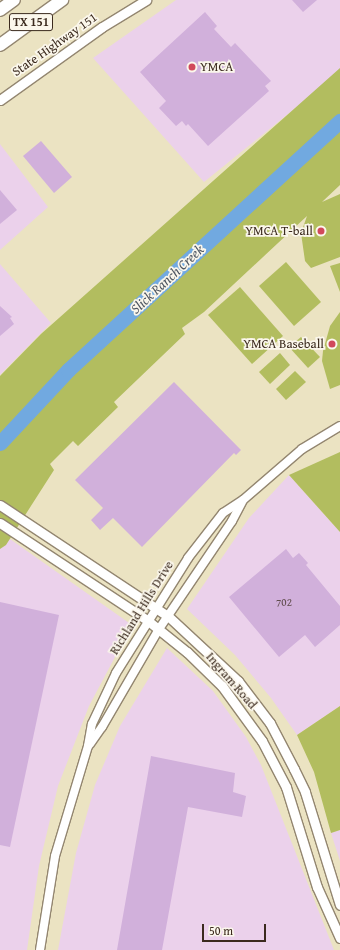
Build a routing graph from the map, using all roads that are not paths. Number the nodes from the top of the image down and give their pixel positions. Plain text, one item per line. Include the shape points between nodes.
1 (14, 0) edge
2 (62, 0) edge
3 (146, 0) edge
4 (0, 10) edge
5 (0, 44) edge
6 (0, 100) edge
7 (340, 426) edge
8 (242, 500) junction
9 (0, 505) edge
10 (0, 523) edge
11 (36, 529) junction
12 (27, 542) junction
13 (156, 608) junction
14 (168, 616) junction
15 (147, 620) junction
16 (159, 629) junction
17 (264, 714) junction
18 (250, 722) junction
19 (88, 746) junction
20 (327, 867) junction
21 (312, 872) junction
22 (340, 905) edge
23 (340, 938) edge
24 (40, 950) edge

1 - 4 highway, TX 151
2 - 5 highway, TX 151
3 - 6 main road, State Highway 151 via 102,27
7 - 8 street, Richland Hills Drive via 302,449
8 - 13 street, Richland Hills Drive via 223,513 206,532
8 - 14 street, Richland Hills Drive via 232,521
9 - 11 main road, Ingram Road
10 - 12 main road, Ingram Road
11 - 12 main road
11 - 13 main road, Ingram Road
12 - 15 main road, Ingram Road
13 - 14 main road, Ingram Road
13 - 15 street, Richland Hills Drive
14 - 16 street, Richland Hills Drive
14 - 17 main road, Ingram Road via 238,681
15 - 16 main road, Ingram Road
15 - 19 street, Richland Hills Drive via 102,698 92,724
16 - 18 main road, Ingram Road via 204,668
16 - 19 street, Richland Hills Drive via 102,727
17 - 18 main road
17 - 20 main road, Ingram Road via 278,736 304,792
18 - 21 main road, Ingram Road via 286,787
19 - 24 street, Richland Hills Drive via 55,856
20 - 21 main road
20 - 22 main road, Ingram Road
21 - 23 main road, Ingram Road

